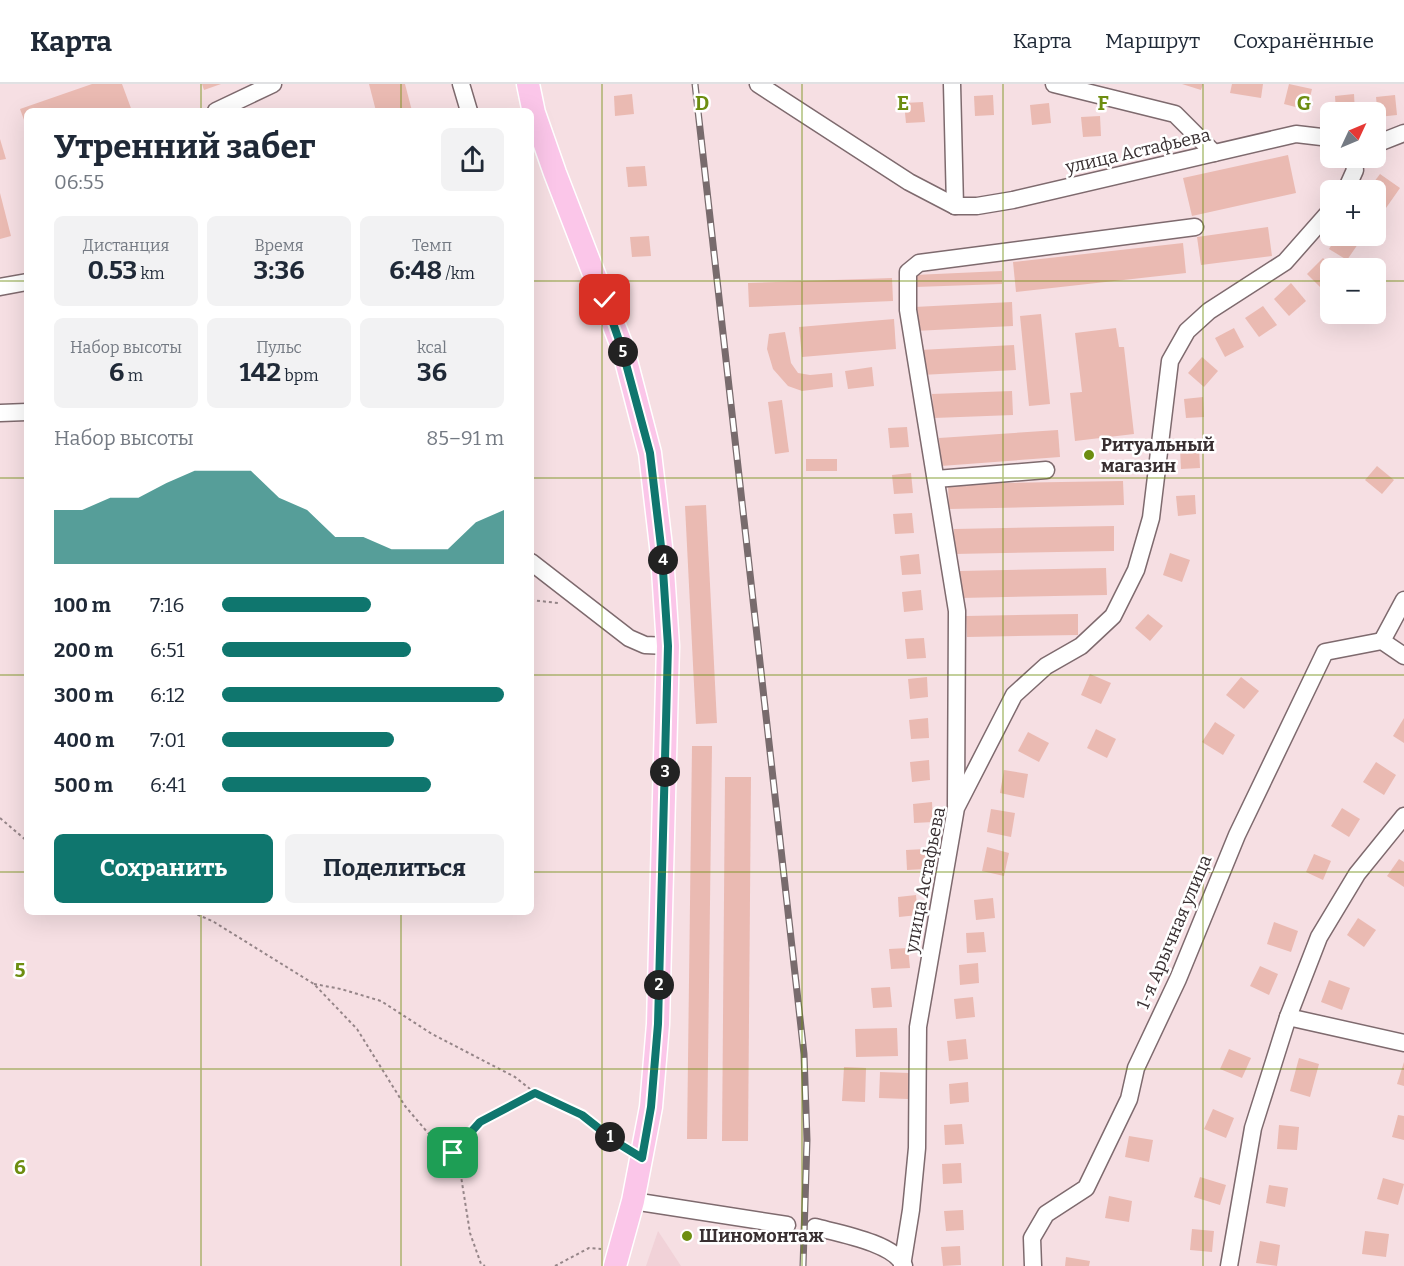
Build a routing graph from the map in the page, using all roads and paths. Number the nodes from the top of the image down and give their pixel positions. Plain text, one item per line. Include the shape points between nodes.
1 (273, 84) edge
2 (461, 84) edge
3 (528, 84) edge
4 (758, 84) edge
5 (952, 84) edge
6 (1054, 84) edge
7 (222, 108) edge
8 (468, 108) edge
9 (531, 108) edge
10 (534, 119) edge
11 (1404, 133) edge
12 (1320, 137) edge
13 (1386, 140) edge
14 (1214, 153) junction
15 (955, 206) junction
16 (1320, 222) edge
17 (1195, 227) dead end
18 (24, 283) edge
19 (0, 287) edge
20 (24, 412) edge
21 (0, 413) edge
22 (1046, 470) dead end
23 (936, 479) junction
24 (534, 564) edge
25 (571, 593) junction
26 (534, 600) edge
27 (1404, 600) edge
28 (1382, 641) junction
29 (668, 646) junction
30 (1404, 656) edge
31 (956, 808) junction
32 (1404, 816) edge
33 (0, 820) edge
34 (24, 839) edge
35 (199, 915) edge
36 (314, 984) junction
37 (1288, 1017) junction
38 (1404, 1043) edge
39 (535, 1093) junction
40 (642, 1158) junction
41 (458, 1165) junction
42 (633, 1201) junction
43 (788, 1225) dead end
44 (814, 1227) dead end
45 (617, 1258) edge
46 (903, 1264) edge
47 (485, 1266) edge
48 (555, 1266) edge
49 (1033, 1266) edge
50 (1229, 1266) edge

1 - 7 street
2 - 8 street
3 - 9 main road
4 - 15 street via 909,182
5 - 15 street
6 - 14 street via 1175,114
10 - 29 main road via 622,349 650,453
11 - 13 street
12 - 14 street, улица Астафьева via 1296,134
14 - 15 street, улица Астафьева via 1013,200
16 - 31 street, улица Астафьева via 1285,262 1209,311 1187,331 1170,361 1151,518 1136,570 1113,616 1014,695
17 - 23 street via 911,267 906,278 908,310
18 - 19 street
20 - 21 street
22 - 23 street
23 - 31 street via 957,611
24 - 25 street
25 - 26 path via 556,604
25 - 29 street via 629,638 645,645
27 - 28 street
28 - 30 street
28 - 49 street, 1-я Арычная улица via 1325,652 1237,835 1178,979 1136,1068 1129,1099 1086,1188 1047,1214 1032,1238
29 - 40 main road via 658,1024
31 - 46 street, улица Астафьева via 918,1027 917,1148
32 - 37 street via 1357,874 1319,937
33 - 34 path
35 - 36 path
36 - 39 path via 381,1001 432,1034 515,1077
36 - 41 path via 357,1029 405,1106 428,1133 453,1153
37 - 38 street
37 - 50 street via 1253,1128
39 - 40 path via 582,1115
39 - 41 path via 480,1122 464,1140
40 - 42 main road
41 - 47 path via 470,1233
42 - 43 street
42 - 45 main road
44 - 46 street via 875,1244
45 - 48 path via 589,1248

